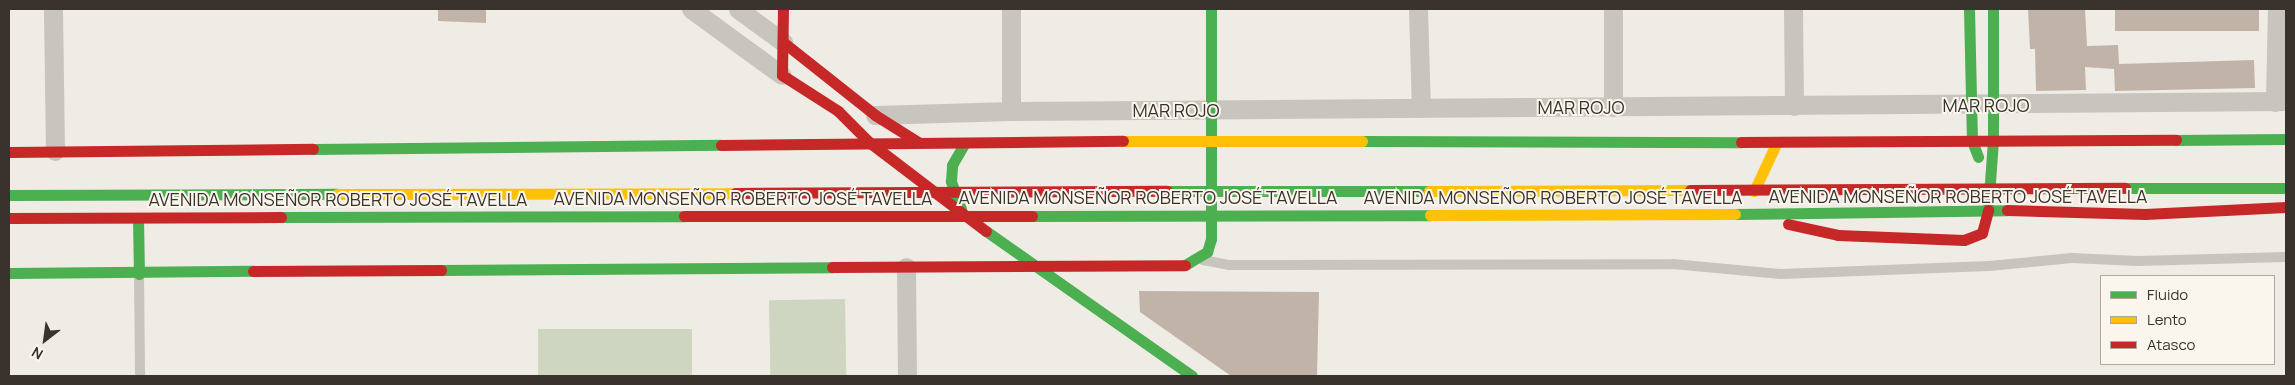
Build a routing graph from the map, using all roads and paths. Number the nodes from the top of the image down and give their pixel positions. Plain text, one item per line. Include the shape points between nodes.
1 (52, 9) edge
2 (691, 9) edge
3 (738, 9) edge
4 (783, 9) edge
5 (1011, 9) edge
6 (1211, 9) edge
7 (1418, 9) edge
8 (1613, 9) edge
9 (1793, 9) edge
10 (1969, 9) edge
11 (1993, 9) edge
12 (2277, 9) edge
13 (783, 42) junction
14 (782, 75) junction
15 (2281, 102) edge
16 (1970, 105) junction
17 (1794, 106) junction
18 (1993, 106) junction
19 (1613, 107) junction
20 (1420, 108) junction
21 (1212, 109) junction
22 (1011, 111) junction
23 (875, 115) junction
24 (2286, 139) edge
25 (1212, 140) junction
26 (1993, 140) junction
27 (1972, 141) junction
28 (869, 142) junction
29 (918, 142) junction
30 (1777, 142) junction
31 (964, 144) junction
32 (55, 151) junction
33 (9, 152) edge
34 (2286, 188) edge
35 (1989, 189) junction
36 (1754, 191) junction
37 (933, 192) junction
38 (1212, 192) junction
39 (953, 193) junction
40 (10, 194) edge
41 (2286, 207) edge
42 (1988, 210) junction
43 (1745, 214) junction
44 (963, 215) junction
45 (1212, 215) junction
46 (9, 218) edge
47 (138, 218) junction
48 (2286, 257) edge
49 (1200, 259) junction
50 (1036, 266) junction
51 (906, 267) junction
52 (9, 273) edge
53 (139, 274) junction
54 (1094, 293) dead end
55 (1102, 311) junction
56 (140, 376) edge
57 (908, 376) edge
58 (1192, 376) edge

1 - 32 street
2 - 14 street
3 - 13 street
4 - 13 main road
5 - 22 street
6 - 21 main road
7 - 20 street
8 - 19 street
9 - 17 street
10 - 16 main road
11 - 18 main road
12 - 15 street
13 - 14 main road
13 - 23 main road
14 - 28 main road via 838,111
15 - 18 street, MAR ROJO
16 - 17 street, MAR ROJO
16 - 18 street, MAR ROJO
16 - 27 main road
17 - 19 street, MAR ROJO
18 - 26 main road
19 - 20 street, MAR ROJO
20 - 21 street, MAR ROJO
21 - 22 street, MAR ROJO
21 - 25 main road
22 - 23 street, MAR ROJO
23 - 29 main road
24 - 26 main road
25 - 30 main road
25 - 31 main road
25 - 38 main road
26 - 27 main road
26 - 35 main road
27 - 30 main road
27 - 35 main road
28 - 29 main road
28 - 32 main road
28 - 37 main road
29 - 31 main road
30 - 36 main road
31 - 39 main road via 952,165
32 - 33 main road
34 - 35 main road, AVENIDA MONSEÑOR ROBERTO JOSÉ TAVELLA
35 - 36 main road, AVENIDA MONSEÑOR ROBERTO JOSÉ TAVELLA
35 - 42 main road
36 - 38 main road, AVENIDA MONSEÑOR ROBERTO JOSÉ TAVELLA
37 - 39 main road, AVENIDA MONSEÑOR ROBERTO JOSÉ TAVELLA
37 - 40 main road, AVENIDA MONSEÑOR ROBERTO JOSÉ TAVELLA
37 - 44 main road
38 - 39 main road, AVENIDA MONSEÑOR ROBERTO JOSÉ TAVELLA
38 - 45 main road
39 - 44 main road
41 - 42 main road, AVENIDA MONSEÑOR ROBERTO JOSÉ TAVELLA via 2145,214
42 - 43 main road, AVENIDA MONSEÑOR ROBERTO JOSÉ TAVELLA
42 - 43 main road via 1982,233 1964,240 1838,235
43 - 45 main road, AVENIDA MONSEÑOR ROBERTO JOSÉ TAVELLA
44 - 45 main road, AVENIDA MONSEÑOR ROBERTO JOSÉ TAVELLA
44 - 47 main road, AVENIDA MONSEÑOR ROBERTO JOSÉ TAVELLA
44 - 50 main road
45 - 49 main road via 1211,239 1207,252
46 - 47 main road, AVENIDA MONSEÑOR ROBERTO JOSÉ TAVELLA
47 - 53 main road
48 - 49 lane via 2137,261 2072,258 1989,266 1781,274 1673,264 1229,265
49 - 50 main road via 1189,265 1104,270
50 - 51 main road
50 - 55 main road
51 - 53 main road
51 - 57 street
52 - 53 main road
53 - 56 lane
54 - 55 main road
55 - 58 main road

